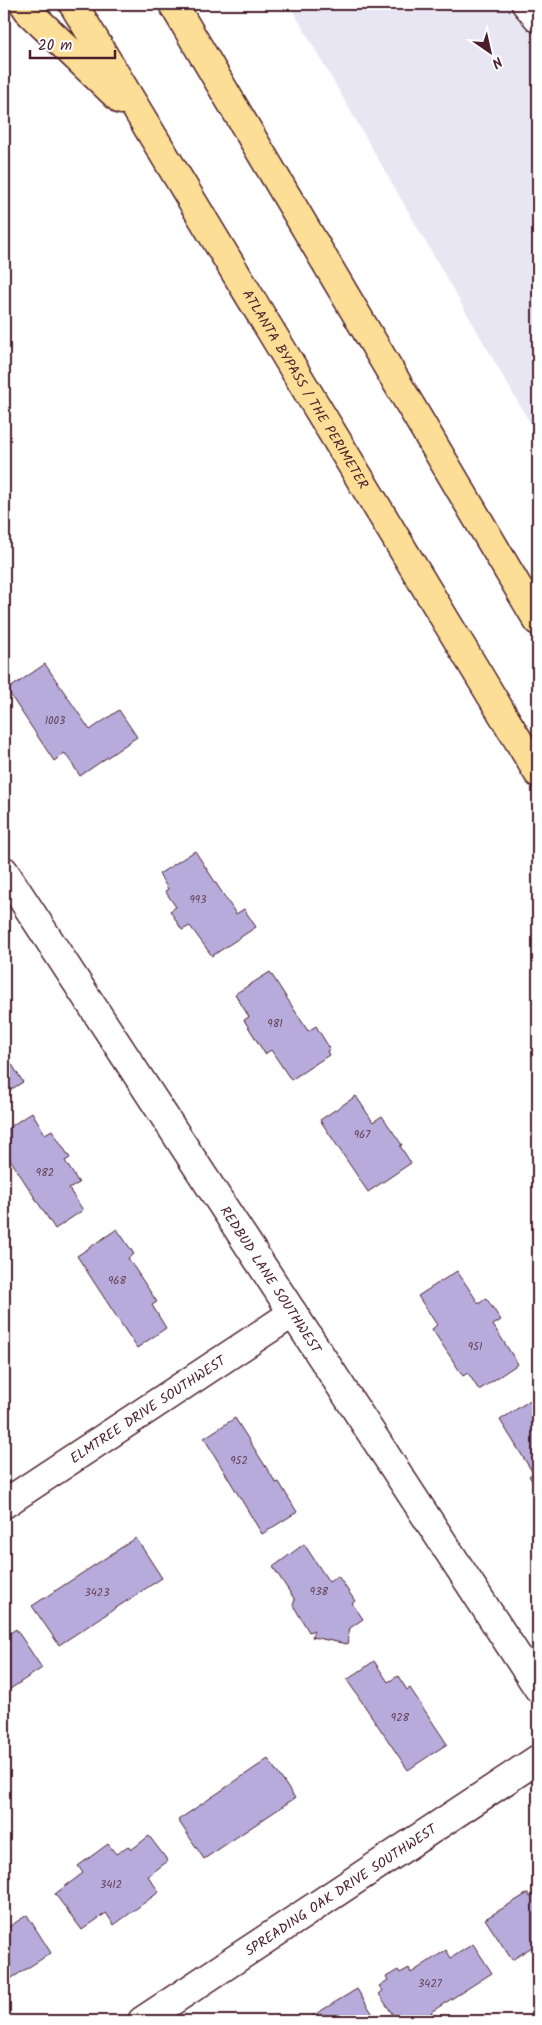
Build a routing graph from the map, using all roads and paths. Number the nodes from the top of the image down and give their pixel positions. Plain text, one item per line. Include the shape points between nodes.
1 (24, 4) edge
2 (74, 4) edge
3 (173, 4) edge
4 (526, 4) edge
5 (538, 18) edge
6 (149, 127) junction
7 (538, 621) edge
8 (538, 773) edge
9 (7, 884) edge
10 (293, 1313) junction
11 (4, 1504) edge
12 (538, 1688) edge
13 (538, 1759) edge
14 (151, 2019) edge

1 - 6 highway
2 - 6 highway, ATLANTA BYPASS / THE PERIMETER
3 - 7 highway
4 - 5 street
6 - 8 highway, ATLANTA BYPASS / THE PERIMETER
9 - 10 street, REDBUD LANE SOUTHWEST
10 - 11 street, ELMTREE DRIVE SOUTHWEST
10 - 12 street, REDBUD LANE SOUTHWEST
13 - 14 street, SPREADING OAK DRIVE SOUTHWEST

